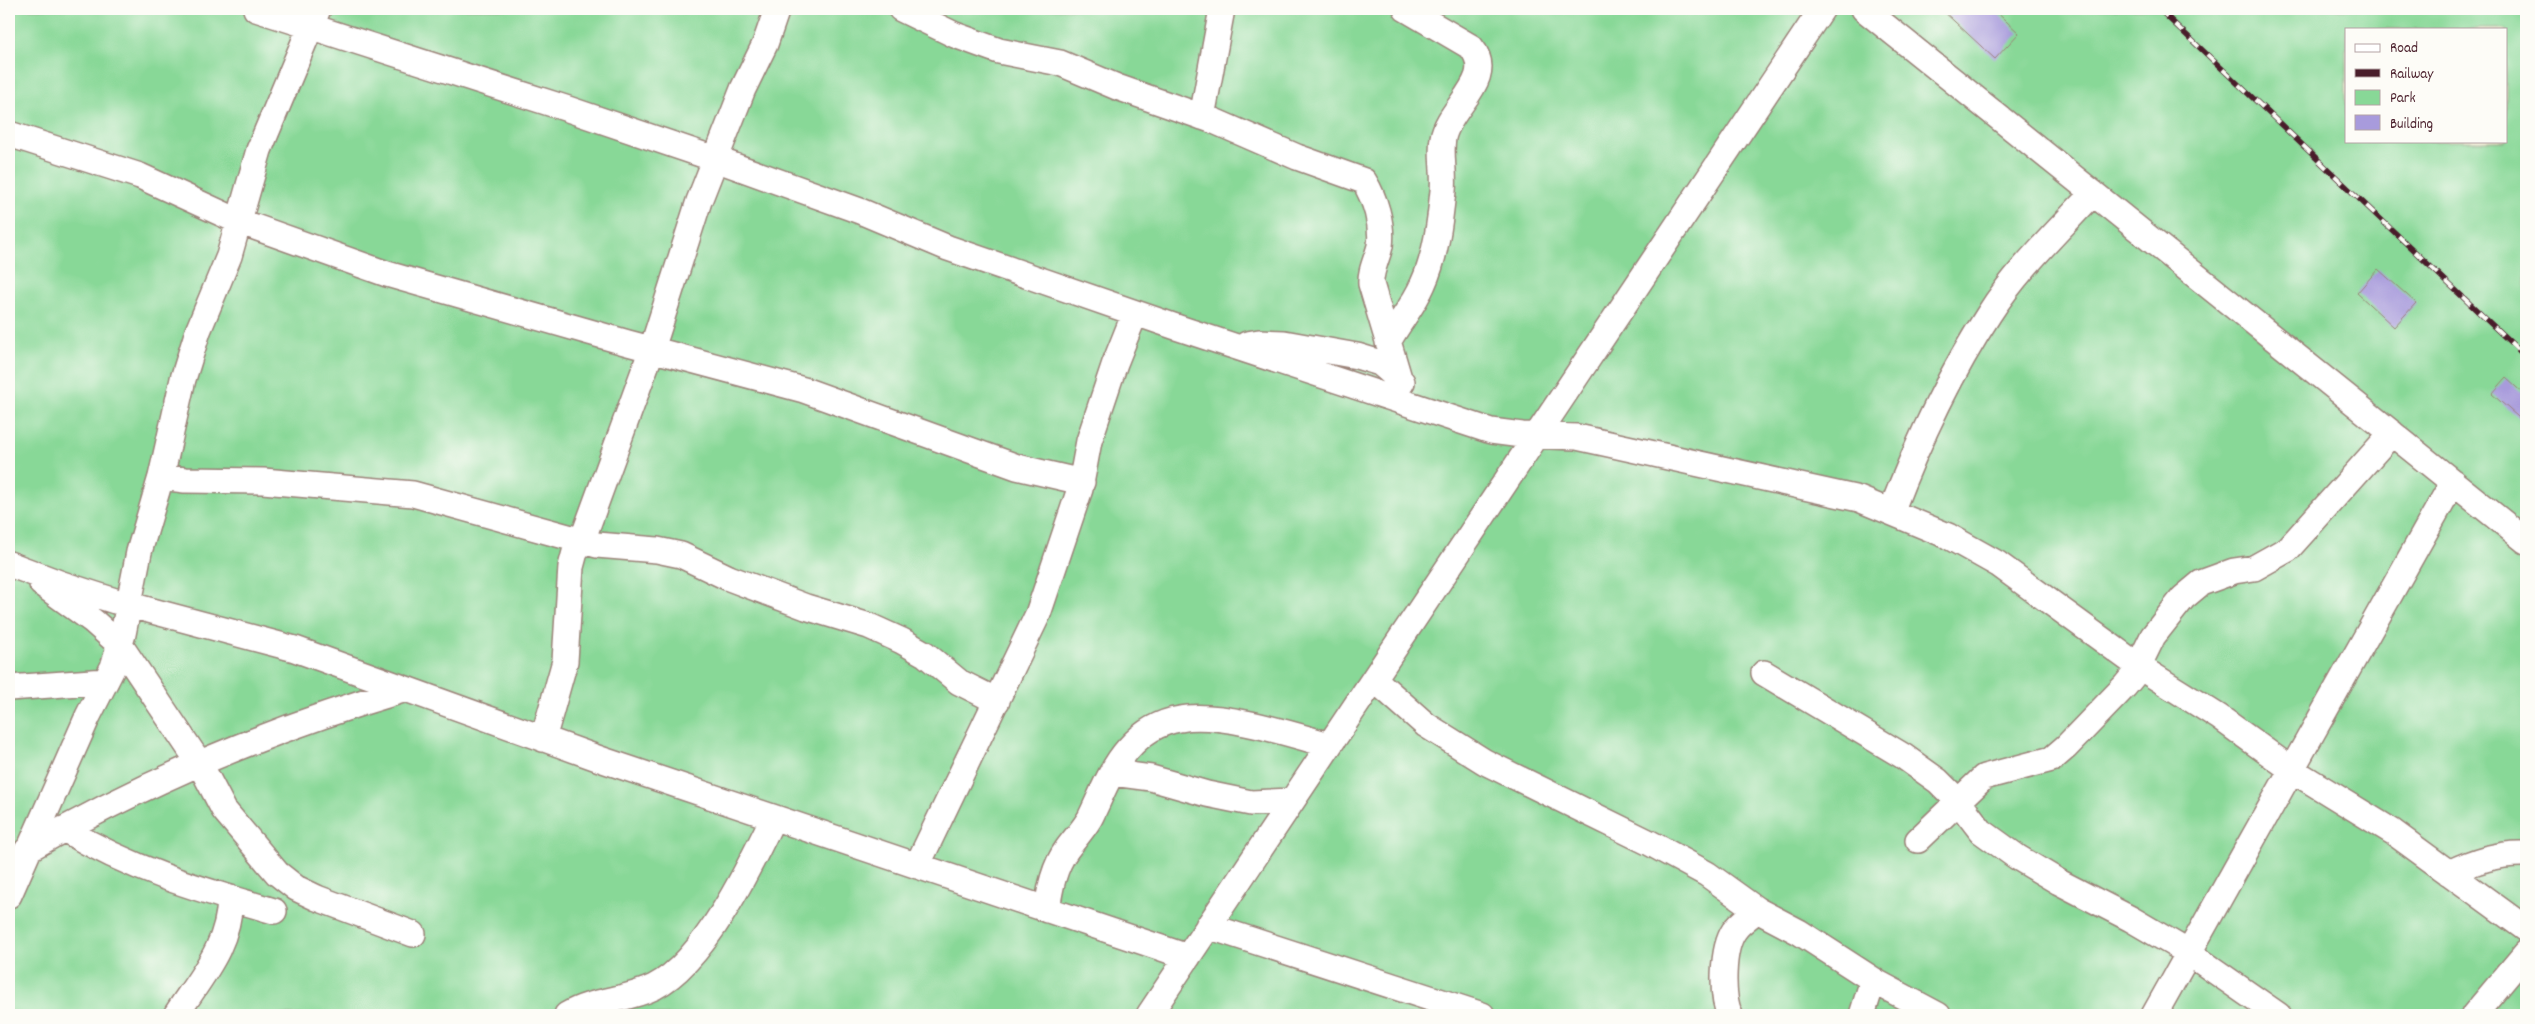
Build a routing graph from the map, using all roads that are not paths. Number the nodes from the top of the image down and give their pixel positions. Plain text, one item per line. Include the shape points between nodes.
1 (256, 9) edge
2 (777, 9) edge
3 (901, 9) edge
4 (1222, 9) edge
5 (1406, 9) edge
6 (1822, 9) edge
7 (1864, 9) edge
8 (314, 18) edge
9 (1202, 118) junction
10 (9, 134) edge
11 (715, 159) junction
12 (2093, 193) junction
13 (238, 221) junction
14 (1135, 313) junction
15 (1388, 342) junction
16 (1235, 347) junction
17 (652, 349) junction
18 (1399, 378) junction
19 (1416, 406) junction
20 (2392, 433) junction
21 (1535, 435) junction
22 (161, 477) junction
23 (1082, 482) junction
24 (2453, 482) junction
25 (1891, 512) junction
26 (581, 541) junction
27 (2526, 541) edge
28 (16, 566) edge
29 (128, 604) junction
30 (120, 644) junction
31 (2138, 666) junction
32 (1764, 673) dead end
33 (1374, 679) junction
34 (106, 680) junction
35 (9, 688) edge
36 (406, 689) junction
37 (997, 702) junction
38 (543, 739) junction
39 (1329, 745) junction
40 (200, 764) junction
41 (2292, 770) junction
42 (1113, 773) junction
43 (1291, 801) junction
44 (1958, 801) junction
45 (773, 818) junction
46 (64, 829) junction
47 (1918, 840) dead end
48 (27, 850) junction
49 (2526, 854) edge
50 (918, 866) junction
51 (2449, 873) junction
52 (9, 895) edge
53 (230, 898) junction
54 (274, 910) dead end
55 (1047, 910) junction
56 (1757, 910) junction
57 (1208, 926) junction
58 (2526, 930) edge
59 (413, 934) dead end
60 (2189, 953) junction
61 (2526, 954) edge
62 (1188, 957) junction
63 (1874, 980) junction
64 (176, 1015) edge
65 (567, 1015) edge
66 (1149, 1015) edge
67 (1482, 1015) edge
68 (1730, 1015) edge
69 (1862, 1015) edge
70 (1938, 1015) edge
71 (2154, 1015) edge
72 (2278, 1015) edge
73 (2474, 1015) edge

1 - 8 street
2 - 11 street
3 - 9 street via 955,35 999,51 1060,62
4 - 9 street
5 - 15 street via 1471,47 1479,64 1478,77 1471,92 1450,119 1443,138 1445,176 1439,226 1424,282
6 - 21 street
7 - 12 street
8 - 11 street
8 - 13 street via 259,150
9 - 15 street via 1364,181 1377,212 1380,245 1371,284
10 - 13 street via 140,176
11 - 14 street via 860,211 948,248
11 - 17 street
12 - 20 street
12 - 25 street via 1989,312 1937,407
13 - 17 street via 387,274
13 - 22 street via 229,256 198,331 183,379
14 - 16 street
14 - 23 street via 1089,441
15 - 18 street
16 - 18 street via 1259,342 1308,347 1380,363
16 - 19 street
17 - 23 street via 804,390 1017,467
17 - 26 street
18 - 19 street
19 - 21 street via 1492,431
20 - 24 street
20 - 31 street via 2288,549 2254,568 2201,582 2183,598 2153,636
21 - 25 street via 1577,437 1800,485 1858,499
21 - 33 street
22 - 26 street via 264,481 413,494
22 - 29 street
23 - 37 street via 1038,614
24 - 27 street
24 - 41 street
25 - 31 street via 1948,536 1998,564
26 - 37 street via 681,555 729,578 869,626 925,654 959,682
26 - 38 street via 571,567 565,661
28 - 29 street
28 - 30 street
29 - 30 street
29 - 36 street via 295,649
30 - 34 street
30 - 40 street
31 - 41 street via 2220,717
31 - 44 street via 2111,701 2052,758 1984,777
32 - 44 street via 1902,756 1938,781
33 - 39 street
33 - 56 street via 1426,725 1484,762 1650,843 1707,874
34 - 35 street
34 - 48 street
36 - 38 street
36 - 40 street via 329,712
37 - 50 street
38 - 45 street
39 - 42 street via 1243,723 1181,718 1144,733 1127,750
39 - 43 street
40 - 46 street via 158,781
40 - 59 street via 224,810 271,866 296,888
41 - 51 street via 2393,832
41 - 60 street
42 - 43 street via 1151,778 1251,803
42 - 55 street via 1083,831 1057,868
43 - 57 street
44 - 47 street
44 - 60 street via 1981,831 2017,857
45 - 50 street
45 - 65 street via 746,873 693,956 674,975 636,996 593,1004
46 - 48 street
46 - 53 street via 102,851 161,876
48 - 52 street
49 - 51 street via 2490,857
50 - 55 street
51 - 58 street
53 - 54 street
53 - 64 street via 229,918 222,943
55 - 62 street
56 - 63 street via 1799,932
56 - 68 street via 1734,930 1727,950 1724,992
57 - 62 street
57 - 67 street
60 - 71 street
60 - 72 street
61 - 73 street
62 - 66 street
63 - 69 street
63 - 70 street

